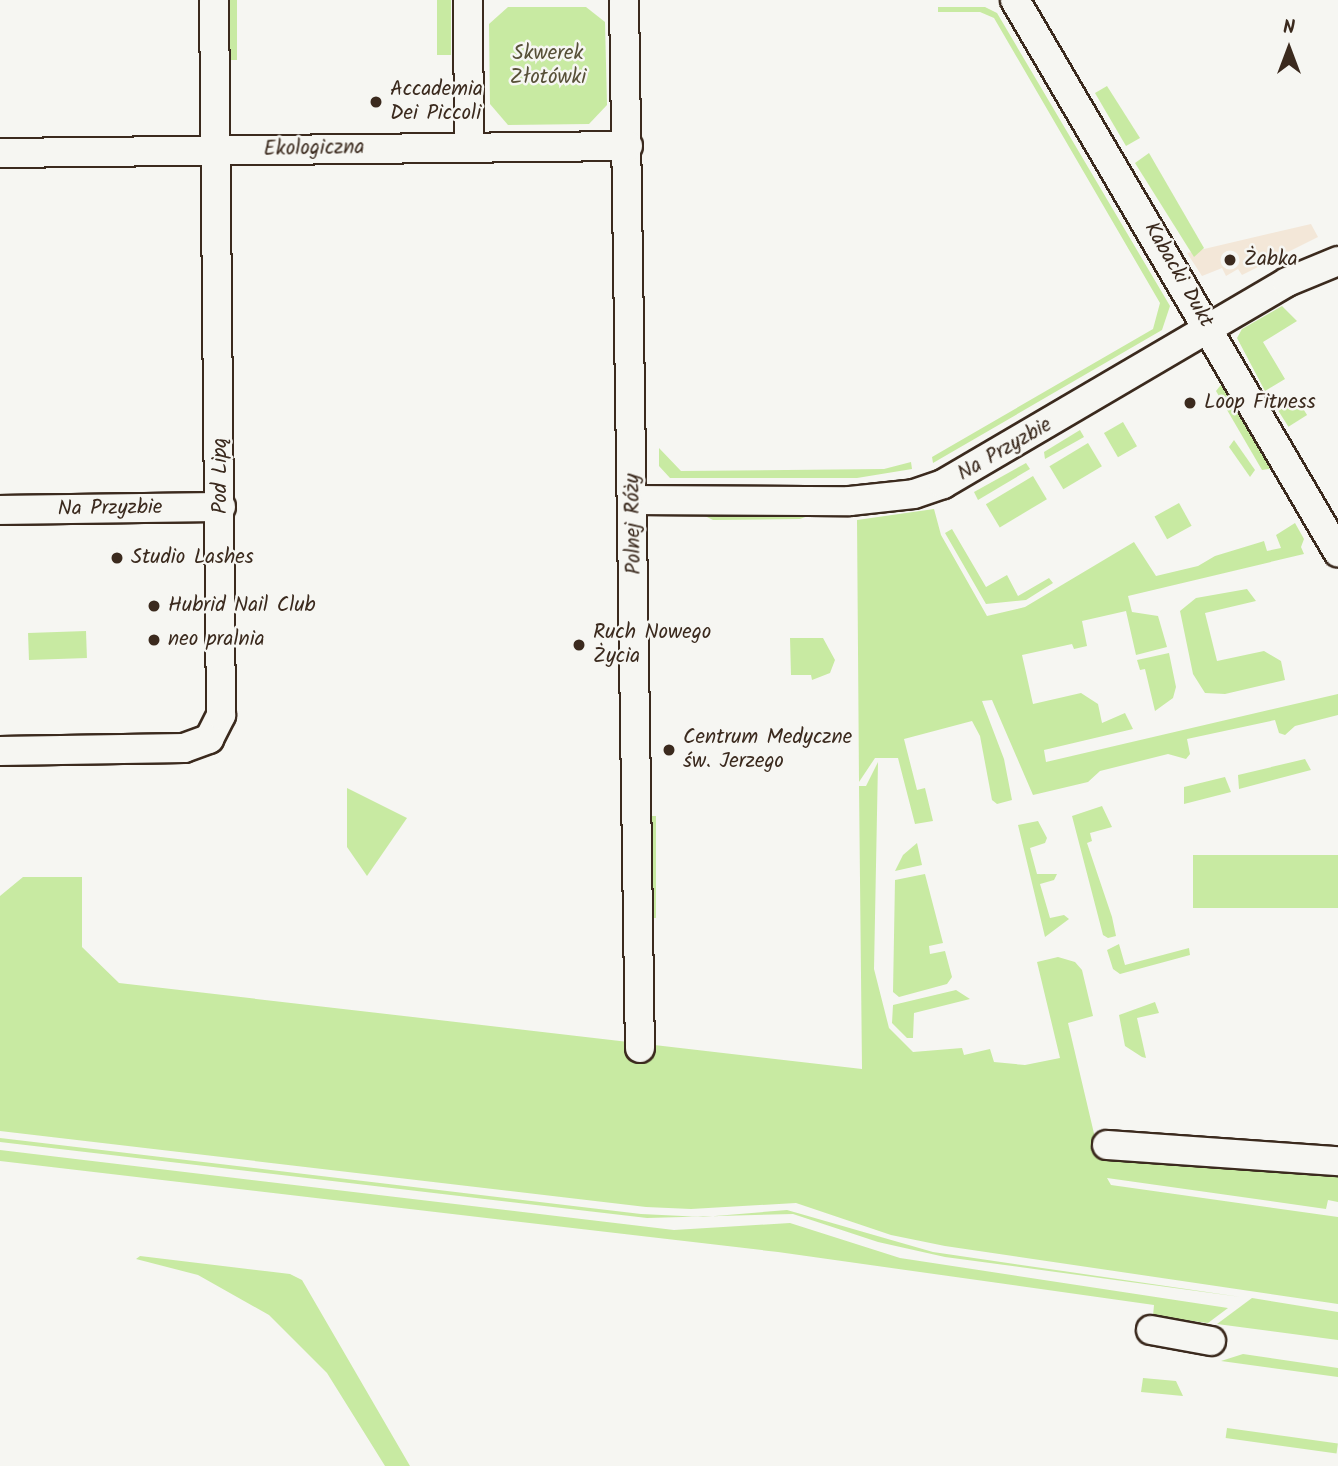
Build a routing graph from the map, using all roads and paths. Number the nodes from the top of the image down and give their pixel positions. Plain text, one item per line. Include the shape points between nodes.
1 (214, 0) edge
2 (468, 0) edge
3 (624, 0) edge
4 (1015, 0) edge
5 (628, 146) junction
6 (469, 147) junction
7 (218, 150) junction
8 (0, 153) edge
9 (1338, 261) edge
10 (1209, 330) junction
11 (633, 500) junction
12 (221, 507) junction
13 (0, 510) edge
14 (1338, 552) edge
15 (0, 751) edge
16 (640, 1048) dead end
17 (1107, 1145) dead end
18 (1338, 1161) edge
19 (1151, 1330) dead end
20 (1211, 1341) dead end

1 - 7 street, Pod Lipą
2 - 6 street
3 - 5 street, Polnej Róży
4 - 10 street, Kabacki Dukt
5 - 6 street, Ekologiczna
5 - 11 street, Polnej Róży
6 - 7 street, Ekologiczna
7 - 8 street, Ekologiczna
7 - 12 street, Pod Lipą
9 - 10 street, Na Przyzbie via 1287,282
10 - 11 street, Na Przyzbie via 960,478 914,494 850,500
10 - 14 street, Kabacki Dukt
11 - 16 street, Polnej Róży
12 - 13 street, Na Przyzbie
12 - 15 street, Pod Lipą via 222,706 209,739 184,748
17 - 18 street
19 - 20 street

